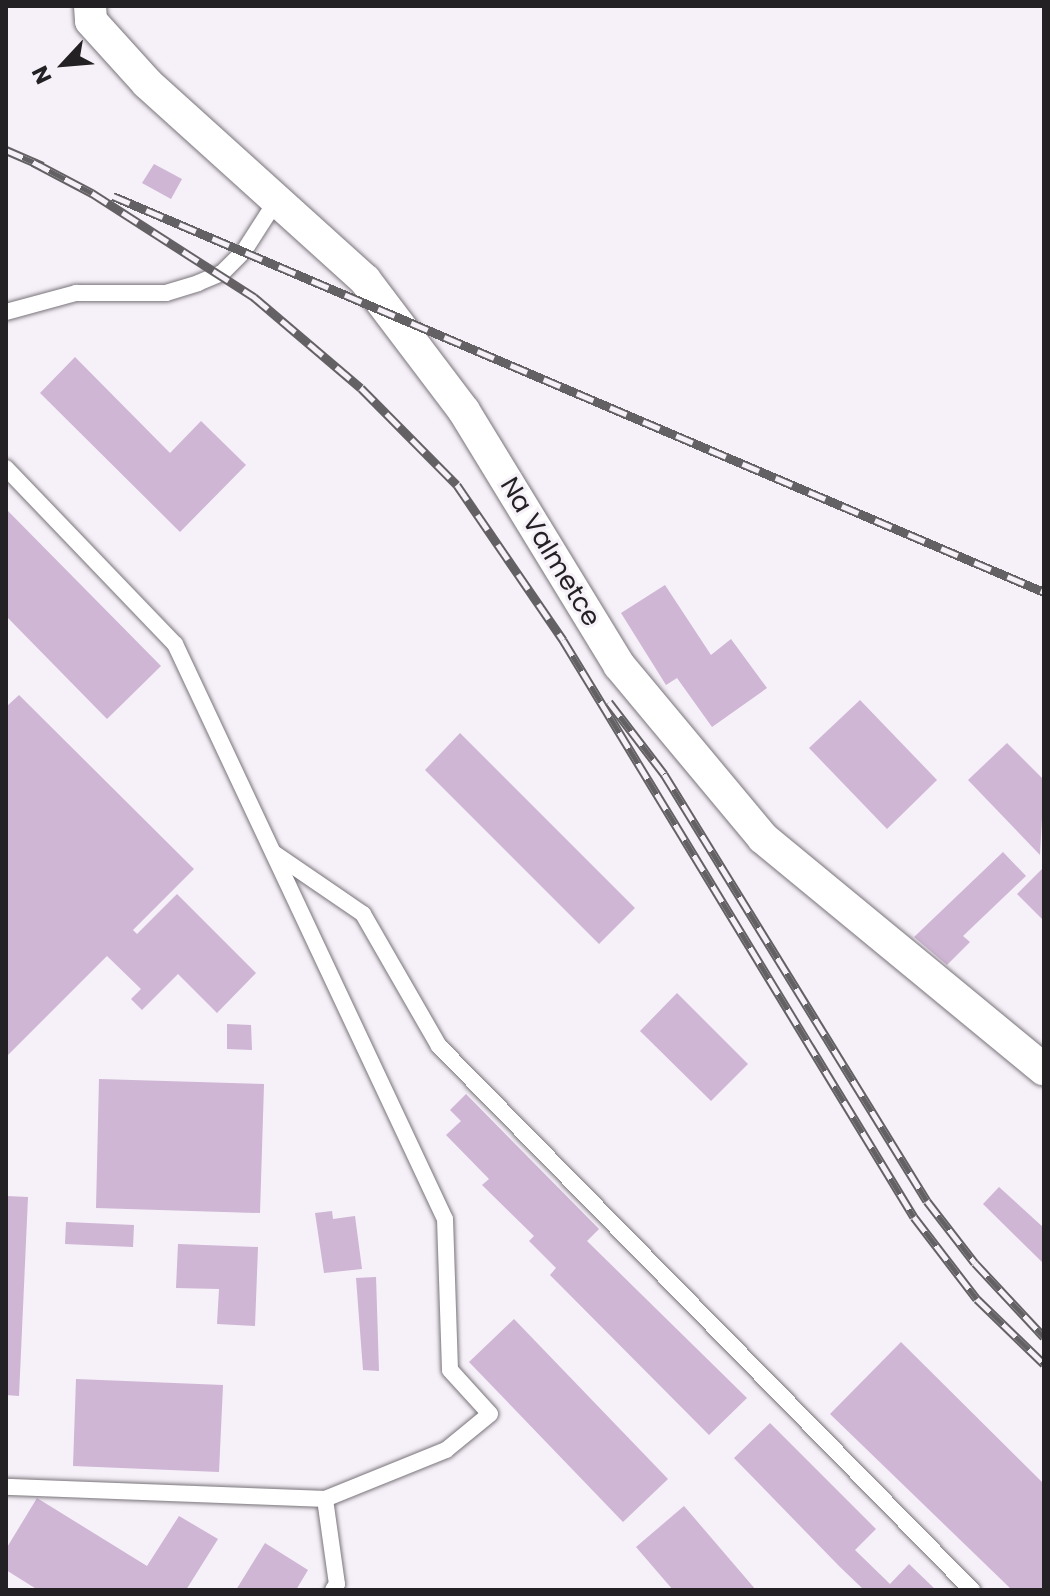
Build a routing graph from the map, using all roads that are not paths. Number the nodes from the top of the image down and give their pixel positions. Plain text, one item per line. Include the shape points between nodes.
1 (87, 11) edge
2 (279, 197) junction
3 (6, 312) edge
4 (6, 468) edge
5 (272, 852) junction
6 (1044, 1070) edge
7 (6, 1487) edge
8 (325, 1499) junction
9 (333, 1590) edge
10 (972, 1590) edge

1 - 2 street, Na Valmetce via 147,83
2 - 3 lane via 244,251 222,273 166,293 76,293
2 - 6 street, Na Valmetce via 395,316 464,411 619,665 763,838
4 - 5 lane via 175,644
5 - 8 lane via 445,1219 450,1370 490,1414 446,1450
5 - 10 lane via 363,914 439,1046
7 - 8 lane
8 - 9 lane via 337,1584

